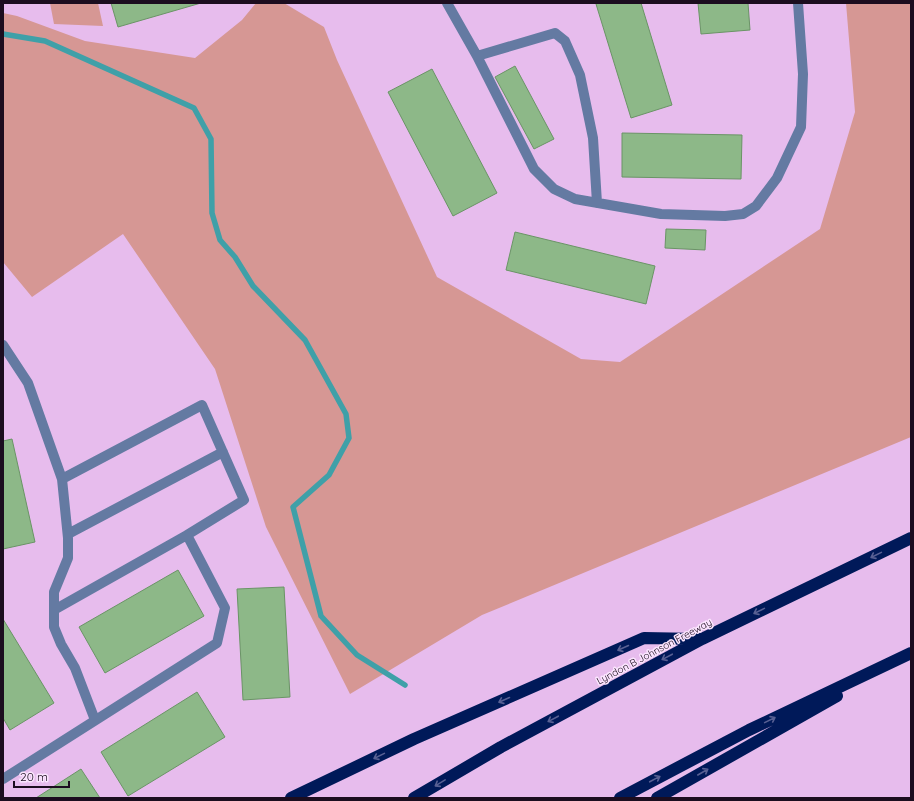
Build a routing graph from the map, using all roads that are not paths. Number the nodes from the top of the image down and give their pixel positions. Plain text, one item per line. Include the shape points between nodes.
1 (447, 3) edge
2 (798, 3) edge
3 (477, 56) junction
4 (596, 203) junction
5 (3, 345) edge
6 (223, 452) junction
7 (62, 479) junction
8 (68, 534) junction
9 (187, 535) junction
10 (911, 538) edge
11 (54, 610) junction
12 (702, 639) junction
13 (911, 653) edge
14 (95, 720) junction
15 (3, 778) edge
16 (291, 798) edge
17 (414, 798) edge
18 (620, 798) edge
19 (657, 798) edge

1 - 3 lane
2 - 4 lane via 803,74 801,127 777,178 756,206 743,214 725,216 661,214
3 - 4 lane via 534,168 554,189 575,199
3 - 4 lane via 556,33 565,41 580,75 593,138
5 - 7 lane via 28,383
6 - 7 lane via 202,405
6 - 8 lane
6 - 9 lane via 244,500
7 - 8 lane
8 - 11 lane via 68,558 54,592
9 - 11 lane
9 - 14 lane via 225,608 217,643
10 -> 12 highway, Lyndon B Johnson Freeway
11 - 14 lane via 54,627
12 -> 16 highway via 644,638 414,739
12 -> 17 highway, Lyndon B Johnson Freeway via 501,747
18 -> 13 highway via 749,730
19 -> 13 highway
14 - 15 lane

